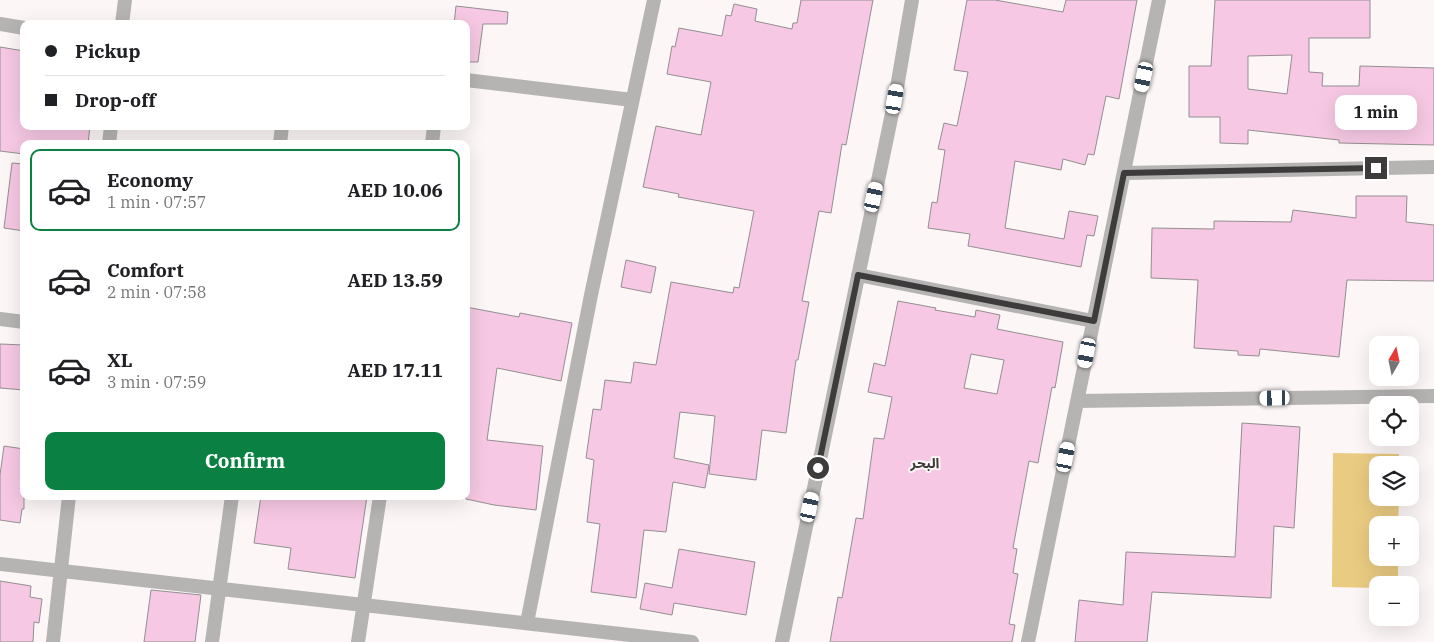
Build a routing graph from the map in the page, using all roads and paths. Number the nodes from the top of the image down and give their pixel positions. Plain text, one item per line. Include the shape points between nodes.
1 (125, 0) edge
2 (654, 0) edge
3 (912, 0) edge
4 (1159, 0) edge
5 (122, 20) edge
6 (0, 24) edge
7 (20, 27) edge
8 (470, 80) edge
9 (632, 100) junction
10 (1434, 167) edge
11 (1124, 173) junction
12 (858, 275) junction
13 (0, 319) edge
14 (1094, 321) junction
15 (20, 322) edge
16 (1434, 396) edge
17 (1077, 401) junction
18 (69, 500) edge
19 (231, 500) edge
20 (379, 500) edge
21 (0, 564) edge
22 (61, 570) junction
23 (219, 588) junction
24 (364, 605) junction
25 (527, 623) junction
26 (53, 642) edge
27 (212, 642) edge
28 (358, 642) edge
29 (692, 642) edge
30 (782, 642) edge
31 (1028, 642) edge

1 - 5 street
2 - 9 street
3 - 12 street
4 - 11 street
6 - 7 street
8 - 9 street
9 - 25 street
10 - 11 street
11 - 14 street
12 - 14 street
12 - 30 street
13 - 15 street
14 - 17 street
16 - 17 street
17 - 31 street
18 - 22 street
19 - 23 street
20 - 24 street
21 - 22 street
22 - 23 street
22 - 26 street
23 - 24 street
23 - 27 street
24 - 25 street
24 - 28 street
25 - 29 street

